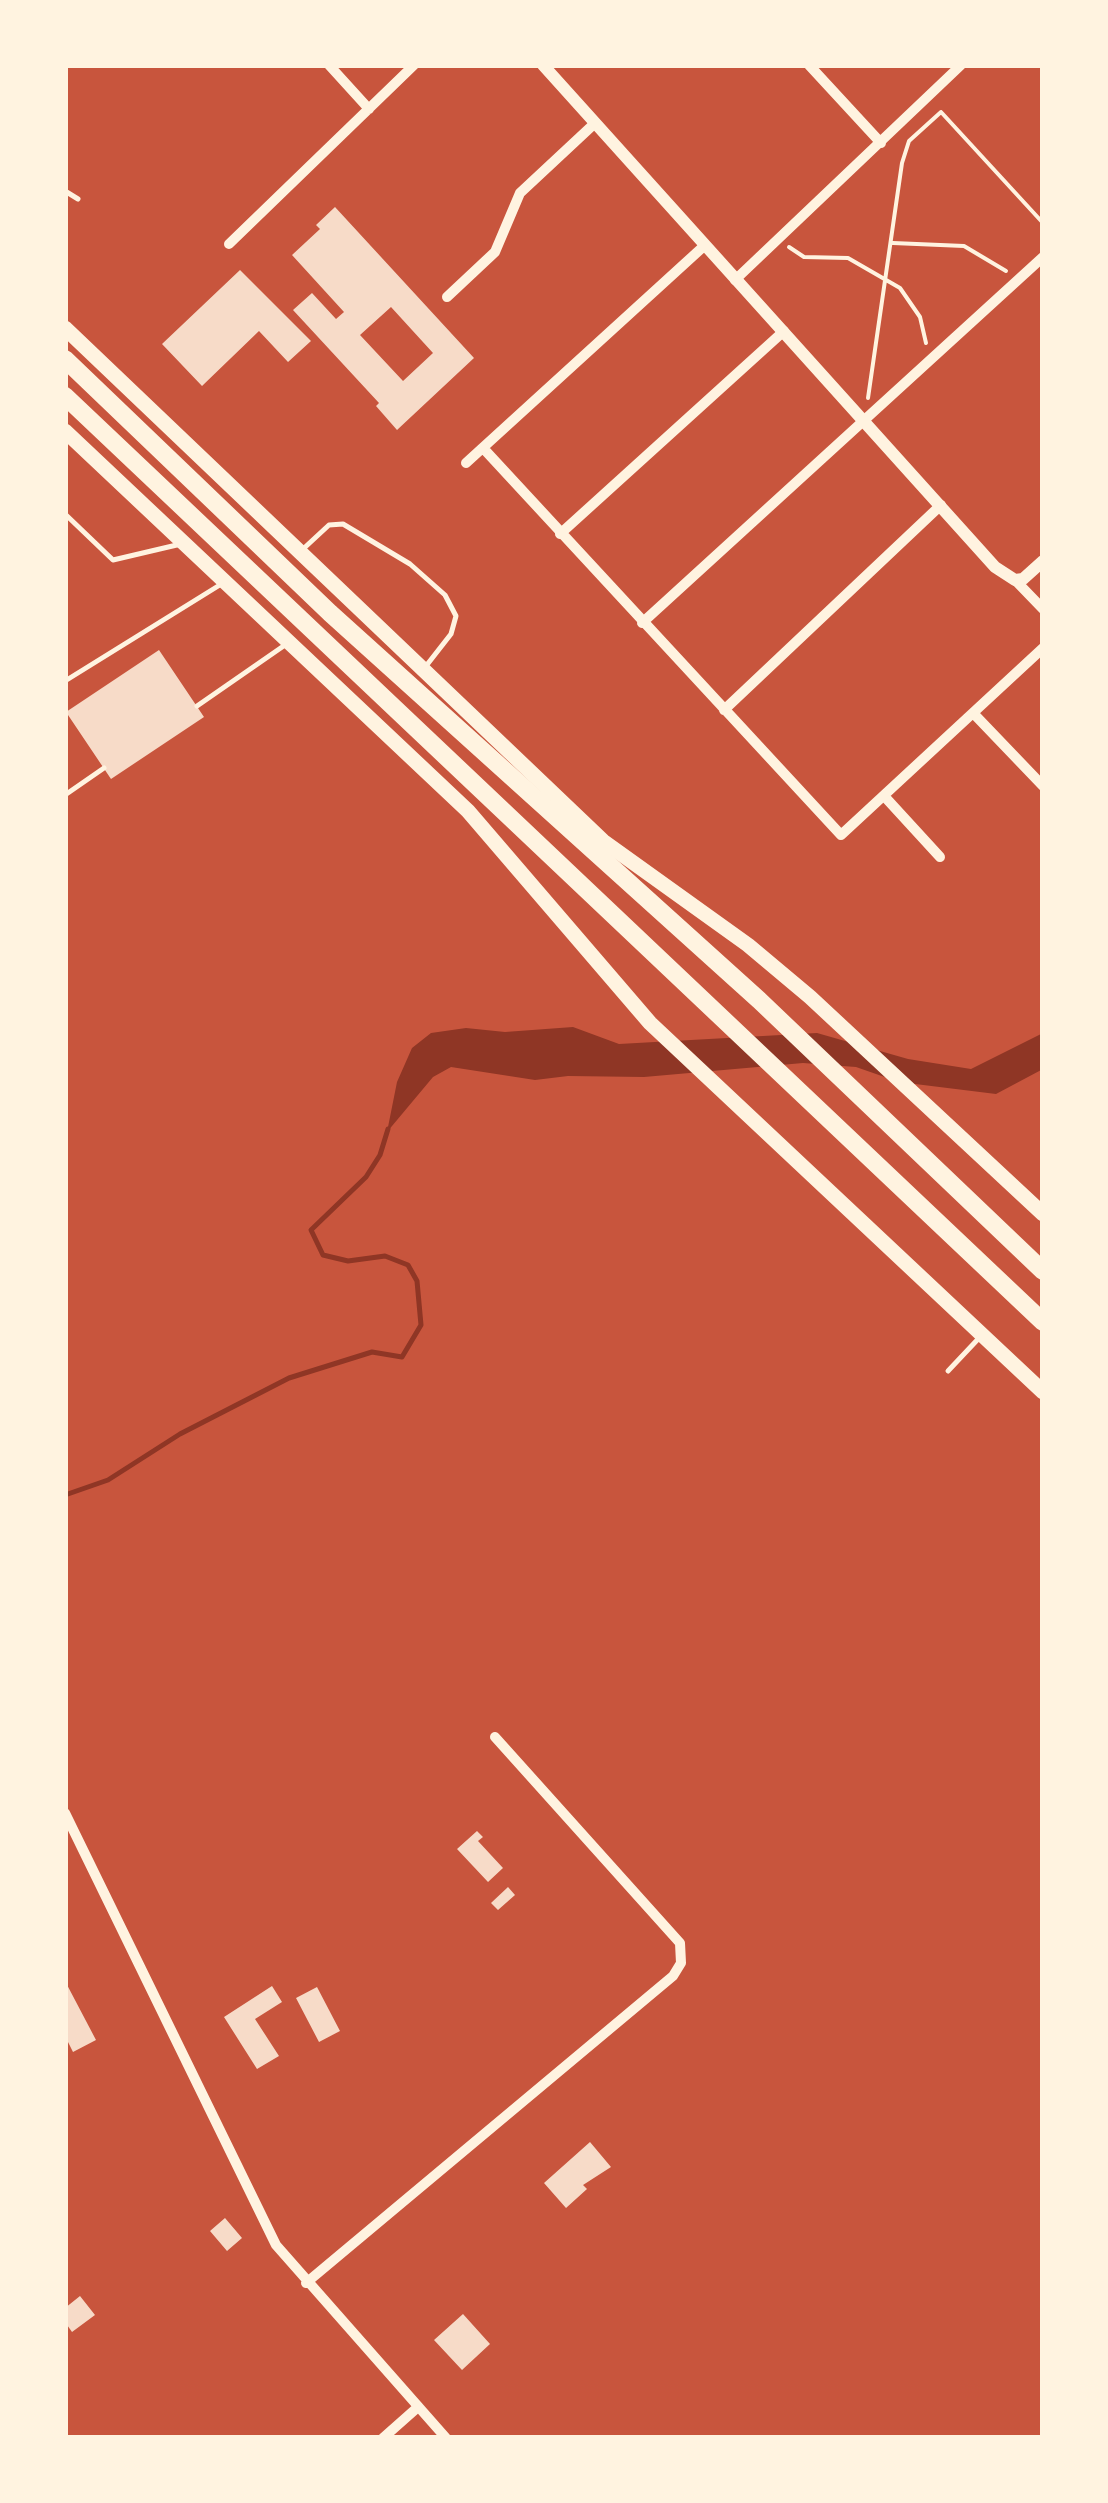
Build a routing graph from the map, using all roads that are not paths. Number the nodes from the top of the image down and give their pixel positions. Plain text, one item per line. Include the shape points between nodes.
1 (328, 65) edge
2 (414, 65) edge
3 (543, 65) edge
4 (809, 65) edge
5 (961, 65) edge
6 (369, 109) junction
7 (594, 124) junction
8 (881, 143) junction
9 (65, 191) edge
10 (78, 199) dead end
11 (230, 244) dead end
12 (704, 246) junction
13 (1043, 257) edge
14 (735, 280) junction
15 (447, 297) dead end
16 (65, 328) edge
17 (784, 331) junction
18 (65, 359) edge
19 (65, 396) edge
20 (864, 418) junction
21 (65, 430) edge
22 (484, 448) junction
23 (466, 463) dead end
24 (942, 505) junction
25 (65, 514) edge
26 (560, 534) junction
27 (186, 543) junction
28 (302, 550) junction
29 (1043, 561) edge
30 (1015, 580) junction
31 (226, 582) junction
32 (1043, 609) edge
33 (642, 623) junction
34 (290, 642) junction
35 (1043, 648) edge
36 (424, 668) junction
37 (65, 681) edge
38 (196, 706) dead end
39 (724, 710) junction
40 (974, 714) junction
41 (104, 768) dead end
42 (1043, 786) edge
43 (65, 795) edge
44 (885, 797) junction
45 (940, 857) dead end
46 (1043, 1214) edge
47 (1043, 1271) edge
48 (1043, 1322) edge
49 (982, 1335) junction
50 (948, 1371) dead end
51 (1043, 1392) edge
52 (494, 1737) dead end
53 (65, 1812) edge
54 (306, 2283) junction
55 (418, 2407) junction
56 (383, 2438) edge
57 (446, 2438) edge

1 - 6 street
2 - 6 street
3 - 7 street
4 - 8 street
5 - 8 street
6 - 11 street
7 - 12 street
7 - 15 street via 520,193 495,252
8 - 14 street
9 - 10 lane
12 - 14 street
12 - 22 street
13 - 20 street
14 - 17 street
16 - 28 main road
17 - 20 street
17 - 26 street
18 - 47 highway via 330,613 759,1000
19 - 48 highway
20 - 24 street
20 - 33 street
21 - 27 main road
22 - 23 street
22 - 26 street
24 - 30 street via 994,566
24 - 39 street
25 - 27 lane via 113,560
26 - 33 street
27 - 31 main road
28 - 36 main road
28 - 36 lane via 330,524 343,524 410,564 445,595 456,616 451,634
29 - 30 street
30 - 32 street
31 - 34 main road
31 - 37 lane
33 - 39 street
34 - 38 lane
34 - 49 main road via 468,811 650,1023
35 - 40 street
36 - 46 main road via 603,841 810,997
39 - 44 street via 841,834
40 - 42 street
40 - 44 street
41 - 43 lane
44 - 45 street
49 - 50 lane
49 - 51 main road
52 - 54 street via 680,1943 681,1963
53 - 54 street via 246,2188 276,2245
54 - 55 street
55 - 56 street
55 - 57 street

